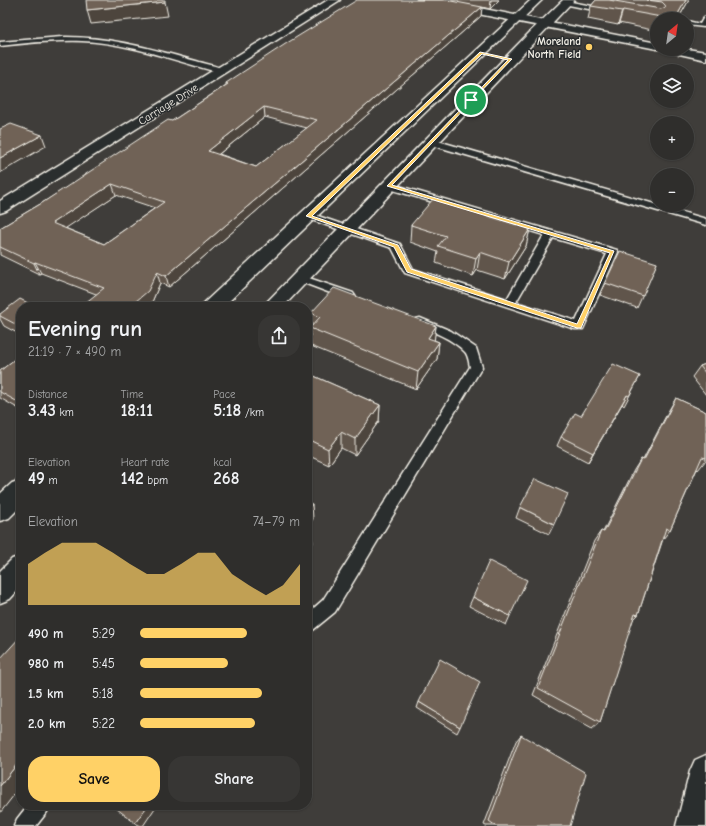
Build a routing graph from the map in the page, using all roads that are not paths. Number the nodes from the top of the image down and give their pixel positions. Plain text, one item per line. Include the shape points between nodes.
1 (335, 0) edge
2 (422, 0) edge
3 (537, 0) edge
4 (568, 2) edge
5 (616, 13) edge
6 (706, 18) edge
7 (518, 19) junction
8 (544, 24) junction
9 (694, 24) edge
10 (0, 44) edge
11 (650, 45) edge
12 (482, 53) junction
13 (694, 54) edge
14 (706, 56) edge
15 (510, 59) junction
16 (221, 71) junction
17 (431, 142) junction
18 (389, 186) junction
19 (0, 208) edge
20 (309, 216) junction
21 (706, 222) edge
22 (347, 230) junction
23 (550, 234) junction
24 (300, 278) junction
25 (360, 300) edge
26 (217, 302) edge
27 (277, 302) edge
28 (509, 304) junction
29 (404, 316) edge
30 (16, 495) edge
31 (0, 510) edge
32 (312, 620) edge
33 (706, 771) edge
34 (36, 810) edge
35 (24, 826) edge
36 (693, 826) edge

1 - 16 street, Carriage Drive
2 - 7 street
3 - 7 street
4 - 5 lane
4 - 8 street
6 - 9 lane via 702,26
7 - 8 street
7 - 12 street
8 - 11 street
8 - 15 street
10 - 16 lane via 52,39 108,42
12 - 15 street
12 - 20 street
13 - 14 street
15 - 17 street
16 - 19 street, Carriage Drive
17 - 18 street
17 - 21 lane
18 - 22 street
18 - 23 lane
20 - 22 lane
20 - 26 street
22 - 24 street
22 - 28 lane via 396,246 409,270
23 - 28 lane
23 - 28 lane via 613,252 579,326
24 - 25 lane
24 - 27 street
29 - 32 lane via 460,340 472,350 476,367 329,606
30 - 31 street
33 - 36 street
34 - 35 lane

